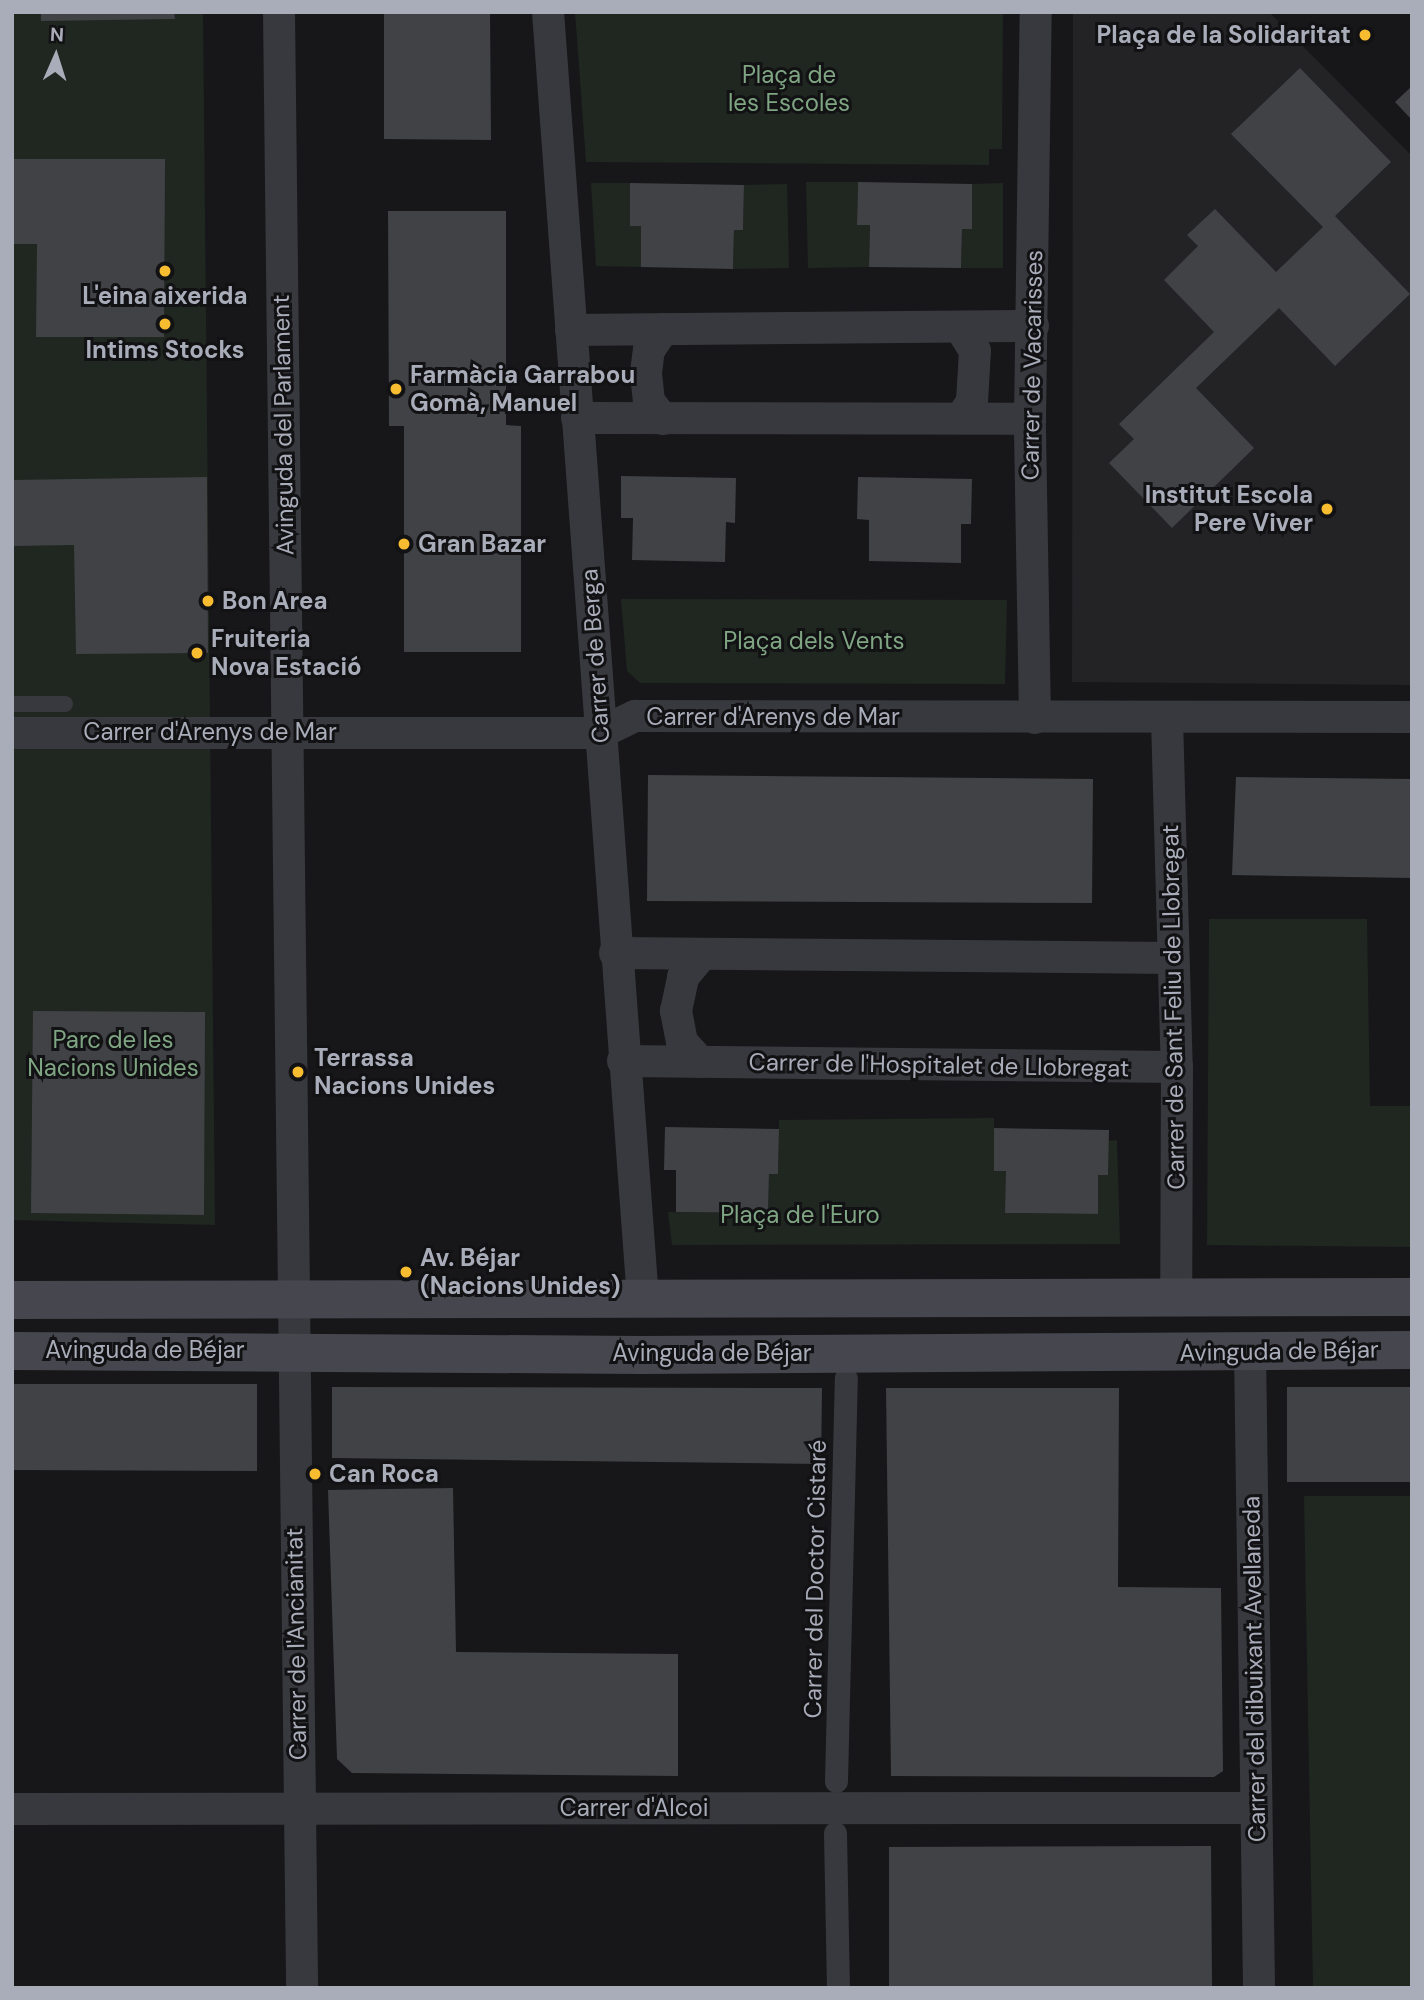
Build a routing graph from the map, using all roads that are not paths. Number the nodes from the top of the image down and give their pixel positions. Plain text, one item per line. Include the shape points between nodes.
1 (279, 12) edge
2 (548, 12) edge
3 (1036, 12) edge
4 (1033, 326) junction
5 (960, 327) junction
6 (663, 329) junction
7 (570, 330) junction
8 (577, 418) junction
9 (961, 418) junction
10 (663, 419) junction
11 (1030, 419) junction
12 (12, 704) edge
13 (65, 705) dead end
14 (1412, 717) edge
15 (1035, 718) junction
16 (1167, 718) junction
17 (284, 731) junction
18 (12, 733) edge
19 (600, 733) junction
20 (615, 953) junction
21 (702, 954) junction
22 (1173, 957) junction
23 (624, 1062) junction
24 (700, 1062) junction
25 (1177, 1067) junction
26 (1176, 1297) junction
27 (1412, 1297) edge
28 (643, 1299) junction
29 (12, 1300) edge
30 (292, 1300) junction
31 (293, 1350) junction
32 (1250, 1350) junction
33 (1412, 1350) edge
34 (12, 1351) edge
35 (846, 1378) dead end
36 (836, 1780) dead end
37 (299, 1807) junction
38 (1255, 1808) junction
39 (12, 1809) edge
40 (835, 1833) dead end
41 (302, 1988) edge
42 (838, 1988) edge
43 (1259, 1988) edge

1 - 17 street, Avinguda del Parlament
2 - 7 street, Carrer de Berga
3 - 4 street, Carrer de Vacarisses
4 - 5 street
4 - 11 street, Carrer de Vacarisses
5 - 6 street
5 - 9 street via 975,351 972,402
6 - 7 street
6 - 10 street via 649,350 646,373 649,402
7 - 8 street, Carrer de Berga
8 - 10 street
8 - 19 street, Carrer de Berga
9 - 10 street
9 - 11 street
11 - 15 street, Carrer de Vacarisses
12 - 13 lane
14 - 16 street, Carrer d'Arenys de Mar
15 - 16 street, Carrer d'Arenys de Mar
15 - 19 street, Carrer d'Arenys de Mar via 635,716
16 - 22 street, Carrer de Sant Feliu de Llobregat
17 - 18 street, Carrer d'Arenys de Mar
17 - 19 street, Carrer d'Arenys de Mar
17 - 30 street, Avinguda del Parlament
19 - 20 street, Carrer de Berga
20 - 21 street
20 - 23 street, Carrer de Berga
21 - 22 street
21 - 24 street via 684,977 676,1011 682,1042
22 - 25 street, Carrer de Sant Feliu de Llobregat
23 - 24 street, Carrer de l'Hospitalet de Llobregat
23 - 28 street, Carrer de Berga
24 - 25 street, Carrer de l'Hospitalet de Llobregat
25 - 26 street, Carrer de Sant Feliu de Llobregat
26 - 27 main road, Avinguda de Béjar
26 - 28 main road, Avinguda de Béjar
28 - 30 main road, Avinguda de Béjar
29 - 30 main road, Avinguda de Béjar
30 - 31 street, Carrer de l'Ancianitat
31 - 32 main road, Avinguda de Béjar via 642,1354
31 - 34 main road, Avinguda de Béjar
31 - 37 street, Carrer de l'Ancianitat
32 - 33 main road, Avinguda de Béjar
32 - 38 street, Carrer del dibuixant Avellaneda
35 - 36 street, Carrer del Doctor Cistaré
37 - 38 street, Carrer d'Alcoi
37 - 39 street, Carrer d'Alcoi
37 - 41 street, Carrer de l'Ancianitat
38 - 43 street, Carrer del dibuixant Avellaneda
40 - 42 street

